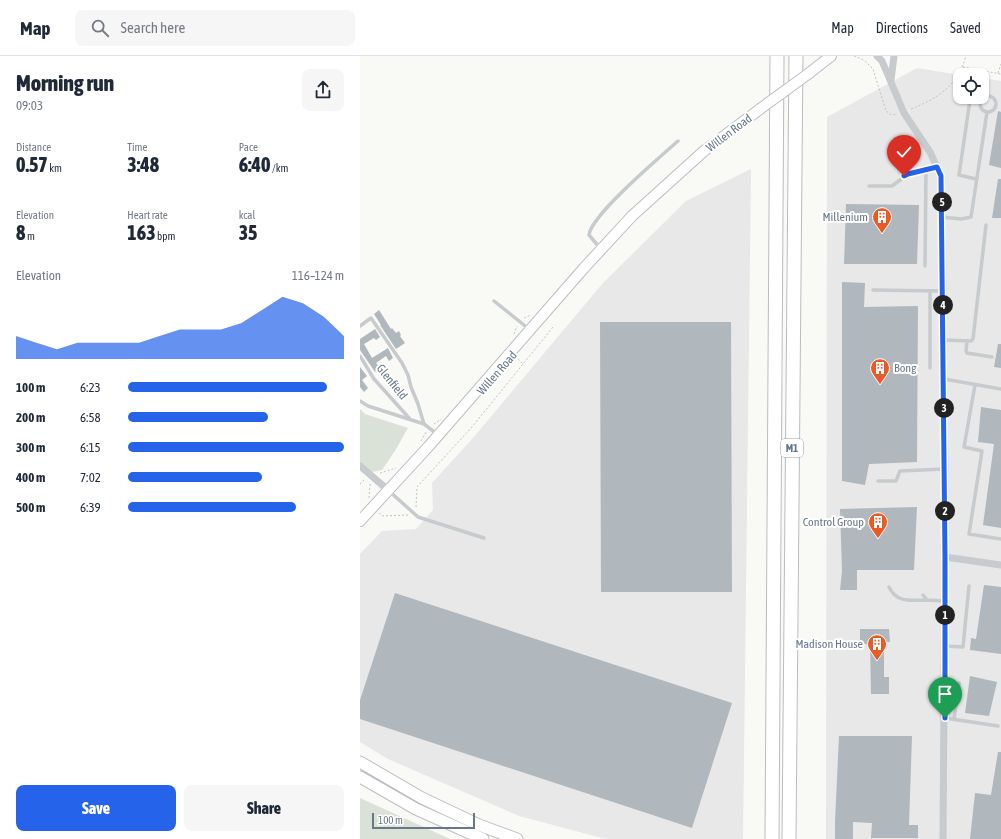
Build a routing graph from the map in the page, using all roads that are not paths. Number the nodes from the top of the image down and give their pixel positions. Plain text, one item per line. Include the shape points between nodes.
1 (777, 56) edge
2 (796, 56) edge
3 (831, 56) edge
4 (877, 56) edge
5 (894, 56) edge
6 (891, 82) junction
7 (989, 95) edge
8 (969, 104) edge
9 (981, 104) edge
10 (999, 105) edge
11 (987, 112) junction
12 (678, 140) dead end
13 (937, 167) junction
14 (926, 170) junction
15 (976, 179) junction
16 (869, 186) dead end
17 (632, 216) junction
18 (942, 217) junction
19 (986, 225) dead end
20 (601, 248) junction
21 (924, 266) dead end
22 (873, 290) dead end
23 (930, 291) junction
24 (943, 291) junction
25 (494, 301) dead end
26 (360, 326) edge
27 (531, 331) junction
28 (943, 340) junction
29 (967, 341) junction
30 (360, 356) edge
31 (992, 357) dead end
32 (930, 368) dead end
33 (944, 380) junction
34 (974, 385) junction
35 (1001, 389) edge
36 (360, 401) edge
37 (410, 419) junction
38 (424, 424) junction
39 (438, 435) junction
40 (360, 466) edge
41 (944, 469) junction
42 (878, 481) dead end
43 (390, 492) junction
44 (360, 521) edge
45 (360, 529) edge
46 (484, 538) dead end
47 (1001, 539) edge
48 (945, 557) junction
49 (1001, 565) edge
50 (969, 586) dead end
51 (889, 587) dead end
52 (923, 595) dead end
53 (927, 600) junction
54 (945, 600) junction
55 (945, 646) junction
56 (959, 682) dead end
57 (945, 718) junction
58 (954, 719) junction
59 (998, 726) dead end
60 (360, 762) edge
61 (360, 777) edge
62 (483, 839) edge
63 (517, 839) edge
64 (772, 839) edge
65 (789, 839) edge
66 (943, 839) edge

1 - 64 highway, M1
2 - 65 highway, M1
3 - 17 street, Willen Road, bridge via 704,151
4 - 6 street
5 - 6 street
6 - 13 street via 904,113
7 - 10 lane
8 - 15 lane via 959,175
9 - 11 lane via 982,109
10 - 11 lane
11 - 15 lane
12 - 20 lane via 597,218 588,235
13 - 14 lane
13 - 18 street via 941,176
14 - 16 lane via 908,174 892,186
14 - 21 lane
15 - 18 lane via 971,217
17 - 20 street, Willen Road
17 - 27 street, Willen Road via 605,251
18 - 24 street
19 - 29 lane via 973,339
20 - 27 street, Willen Road
22 - 23 lane
23 - 24 lane
23 - 32 lane
24 - 28 street
25 - 27 lane
26 - 38 lane via 372,318 402,363
27 - 39 street, Willen Road
27 - 43 street, Willen Road
28 - 29 lane
28 - 33 street
29 - 31 lane via 967,353
30 - 37 lane, Glenfield via 374,379
33 - 34 lane
33 - 41 street
34 - 35 lane
34 - 47 lane via 964,447 982,451 969,534
36 - 37 lane
37 - 38 lane
38 - 39 lane
39 - 43 street, Willen Road
40 - 43 street
41 - 42 lane via 900,471 896,481
41 - 48 street
43 - 44 street, Willen Road
43 - 45 street, Willen Road
43 - 46 lane via 418,517
48 - 49 street
48 - 54 street
50 - 55 lane via 963,647
51 - 53 lane via 897,598
52 - 53 lane
53 - 54 lane
54 - 55 street
55 - 57 street
56 - 58 lane
57 - 58 lane
57 - 66 street
58 - 59 lane
60 - 63 main road via 422,798 479,825
61 - 62 main road via 416,809

